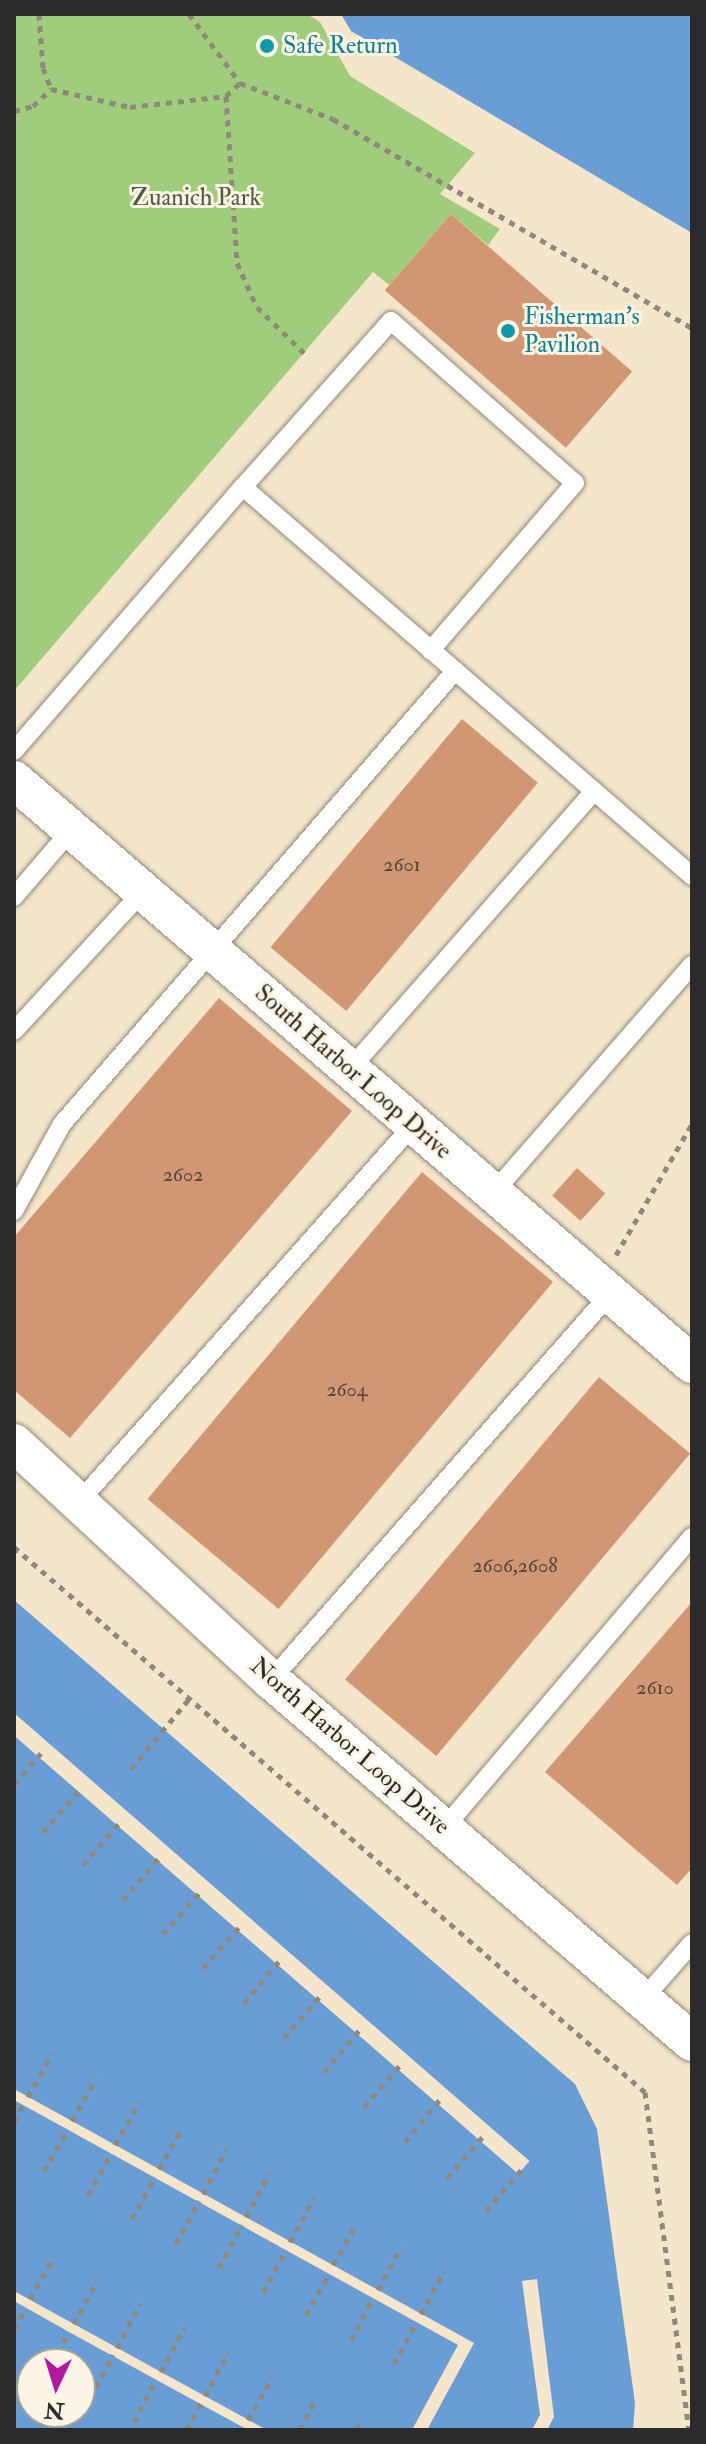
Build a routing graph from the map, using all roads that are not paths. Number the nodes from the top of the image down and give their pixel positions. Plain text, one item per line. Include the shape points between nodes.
1 (243, 487) junction
2 (431, 650) junction
3 (455, 671) junction
4 (14, 751) edge
5 (14, 780) edge
6 (594, 791) junction
7 (72, 829) junction
8 (692, 876) edge
9 (143, 891) junction
10 (14, 897) edge
11 (214, 951) junction
12 (692, 965) edge
13 (14, 1031) edge
14 (350, 1069) junction
15 (414, 1124) junction
16 (493, 1193) junction
17 (14, 1211) edge
18 (602, 1287) junction
19 (692, 1364) edge
20 (14, 1443) edge
21 (78, 1503) junction
22 (692, 1537) edge
23 (271, 1680) junction
24 (444, 1828) junction
25 (692, 1943) edge
26 (643, 1999) junction
27 (692, 2042) edge

1 - 2 lane
1 - 2 lane via 391,321 575,483
1 - 4 lane
2 - 3 lane
3 - 6 lane
3 - 11 lane
5 - 7 street, South Harbor Loop Drive
6 - 8 lane
6 - 14 lane
7 - 9 street, South Harbor Loop Drive
7 - 10 lane
9 - 11 street, South Harbor Loop Drive
9 - 13 lane
11 - 14 street, South Harbor Loop Drive
11 - 17 lane via 62,1124
12 - 16 lane
14 - 15 street, South Harbor Loop Drive
15 - 16 street, South Harbor Loop Drive
15 - 21 lane
16 - 18 street, South Harbor Loop Drive
18 - 19 street, South Harbor Loop Drive
18 - 23 lane
20 - 21 street, North Harbor Loop Drive
21 - 23 street, North Harbor Loop Drive
22 - 24 lane
23 - 24 street, North Harbor Loop Drive
24 - 26 street, North Harbor Loop Drive
25 - 26 lane
26 - 27 street, North Harbor Loop Drive

